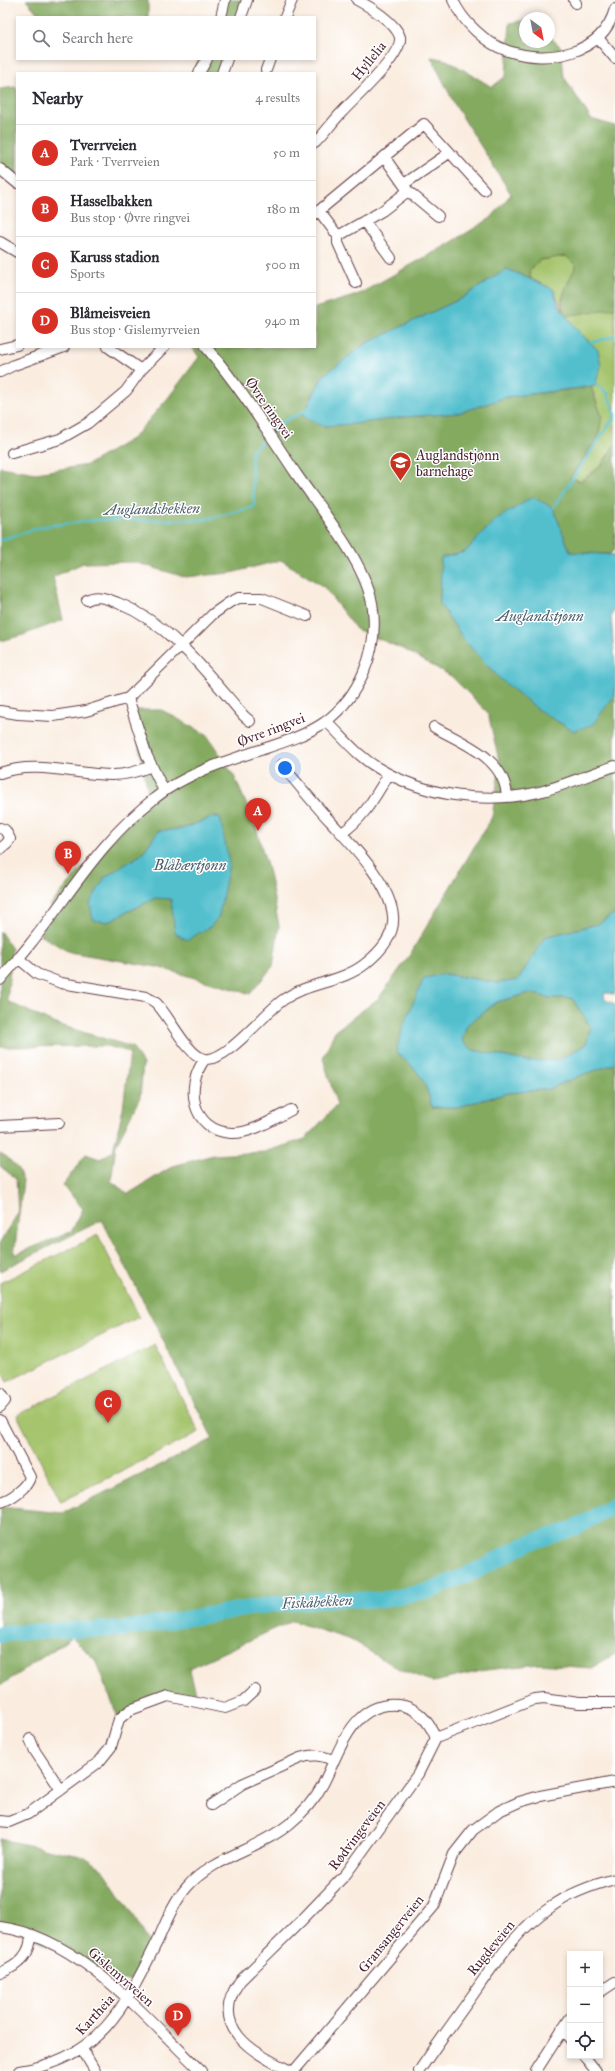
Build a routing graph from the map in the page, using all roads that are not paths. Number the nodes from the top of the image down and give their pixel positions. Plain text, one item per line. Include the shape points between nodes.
1 (225, 0) edge
2 (248, 0) edge
3 (292, 0) edge
4 (357, 0) edge
5 (453, 0) edge
6 (615, 9) edge
7 (221, 16) edge
8 (241, 16) edge
9 (285, 16) edge
10 (598, 38) junction
11 (615, 58) edge
12 (206, 60) edge
13 (227, 60) edge
14 (270, 60) edge
15 (266, 70) dead end
16 (200, 72) edge
17 (222, 72) edge
18 (316, 143) edge
19 (449, 152) junction
20 (385, 158) junction
21 (0, 169) edge
22 (16, 182) edge
23 (406, 188) junction
24 (484, 190) dead end
25 (317, 212) edge
26 (438, 216) dead end
27 (364, 221) junction
28 (338, 236) junction
29 (0, 242) edge
30 (16, 251) edge
31 (391, 258) dead end
32 (356, 283) dead end
33 (16, 345) edge
34 (61, 348) edge
35 (109, 348) edge
36 (163, 348) edge
37 (207, 348) edge
38 (0, 349) edge
39 (141, 370) junction
40 (0, 372) edge
41 (12, 453) dead end
42 (87, 600) dead end
43 (308, 616) dead end
44 (182, 646) junction
45 (128, 698) junction
46 (0, 711) edge
47 (326, 721) junction
48 (250, 722) dead end
49 (434, 728) dead end
50 (282, 765) dead end
51 (152, 766) junction
52 (615, 766) edge
53 (0, 773) edge
54 (389, 774) junction
55 (164, 791) junction
56 (507, 796) junction
57 (0, 828) edge
58 (342, 833) junction
59 (0, 849) edge
60 (18, 958) junction
61 (0, 980) edge
62 (205, 1059) junction
63 (290, 1110) dead end
64 (59, 1123) dead end
65 (0, 1126) edge
66 (0, 1393) edge
67 (0, 1407) edge
68 (0, 1420) edge
69 (0, 1502) edge
70 (255, 1690) dead end
71 (615, 1703) edge
72 (30, 1738) dead end
73 (436, 1738) junction
74 (332, 1760) junction
75 (615, 1782) edge
76 (61, 1790) junction
77 (211, 1805) dead end
78 (0, 1821) edge
79 (615, 1879) edge
80 (0, 1927) edge
81 (31, 1935) junction
82 (0, 1973) edge
83 (615, 1982) edge
84 (603, 1990) edge
85 (127, 2000) junction
86 (567, 2022) edge
87 (562, 2029) junction
88 (567, 2035) edge
89 (82, 2049) junction
90 (586, 2059) edge
91 (23, 2071) edge
92 (95, 2071) edge
93 (201, 2071) edge
94 (290, 2071) edge
95 (294, 2071) edge
96 (419, 2071) edge
97 (536, 2071) edge
98 (596, 2071) edge

1 - 7 street
2 - 8 street
3 - 9 street
4 - 18 street, Hyllelia via 389,22 400,37 400,44 365,89
5 - 10 street via 472,28 508,51 530,56 564,55 583,48
6 - 10 street via 610,24
10 - 11 street
12 - 16 street
13 - 17 street
14 - 15 street
19 - 20 street via 424,124
19 - 23 street
19 - 24 street
20 - 23 street
20 - 25 street
21 - 22 street
23 - 26 street
23 - 27 street
25 - 28 street
27 - 28 street
27 - 31 street
28 - 32 street via 338,243
29 - 30 street
33 - 38 street
34 - 40 street
35 - 39 street
36 - 39 street
37 - 47 street, Øvre ringvei via 255,413 354,559 367,586 373,610 372,643 364,671 347,700
39 - 41 street via 126,391 88,423 60,439
42 - 44 street via 104,598 133,609
43 - 44 street via 262,598 239,598 213,614
44 - 45 street
44 - 48 street
45 - 46 street via 86,711 53,716
45 - 51 street
47 - 54 street via 363,758
47 - 55 street, Øvre ringvei via 295,738 197,774
49 - 56 street via 490,760 502,775
50 - 58 street
51 - 53 street via 114,776 52,768 17,768
51 - 55 street
52 - 56 street via 544,791
54 - 56 street via 449,796
54 - 58 street via 367,811
55 - 60 street, Øvre ringvei via 128,820 102,848
57 - 59 street via 5,830 10,839
58 - 62 street via 373,872 392,907 394,918 387,940 373,956 354,971 289,996 274,1006 232,1047
60 - 61 street, Øvre ringvei
60 - 62 street via 37,974 61,983 146,997 162,1010 185,1044 197,1056
62 - 63 street via 197,1072 193,1091 199,1113 214,1128 232,1133 239,1132
64 - 65 street
66 - 67 street via 5,1401
68 - 69 street via 30,1477 27,1485 7,1500
70 - 76 street via 243,1701 224,1708 168,1696 130,1710 118,1719 115,1736 105,1756
71 - 73 street via 535,1699
72 - 76 street via 35,1751
73 - 74 street, Kartheia via 415,1710 405,1706 383,1705 364,1714
73 - 94 street, Rødvingeveien via 414,1780 346,1874 233,1990 228,2012 236,2034 256,2052
74 - 77 street via 320,1755 300,1758 242,1784
74 - 85 street, Kartheia via 317,1794 288,1826 264,1841 210,1867 186,1888
75 - 95 street, Gransangerveien via 519,1802 499,1811 473,1830 454,1854 434,1906
76 - 78 street via 18,1819
79 - 96 street, Rugdeveien via 594,1885 562,1900 525,1927 484,1979
80 - 81 street, Gislemyrveien
81 - 82 street via 29,1949 19,1963
81 - 85 street, Gislemyrveien via 83,1961
83 - 84 street
85 - 89 street, Kartheia via 108,2024
85 - 93 street, Gislemyrveien
86 - 87 street
87 - 88 street
87 - 97 street
89 - 91 street, Kartheia via 48,2064
89 - 92 street, Kartheia
90 - 98 street

